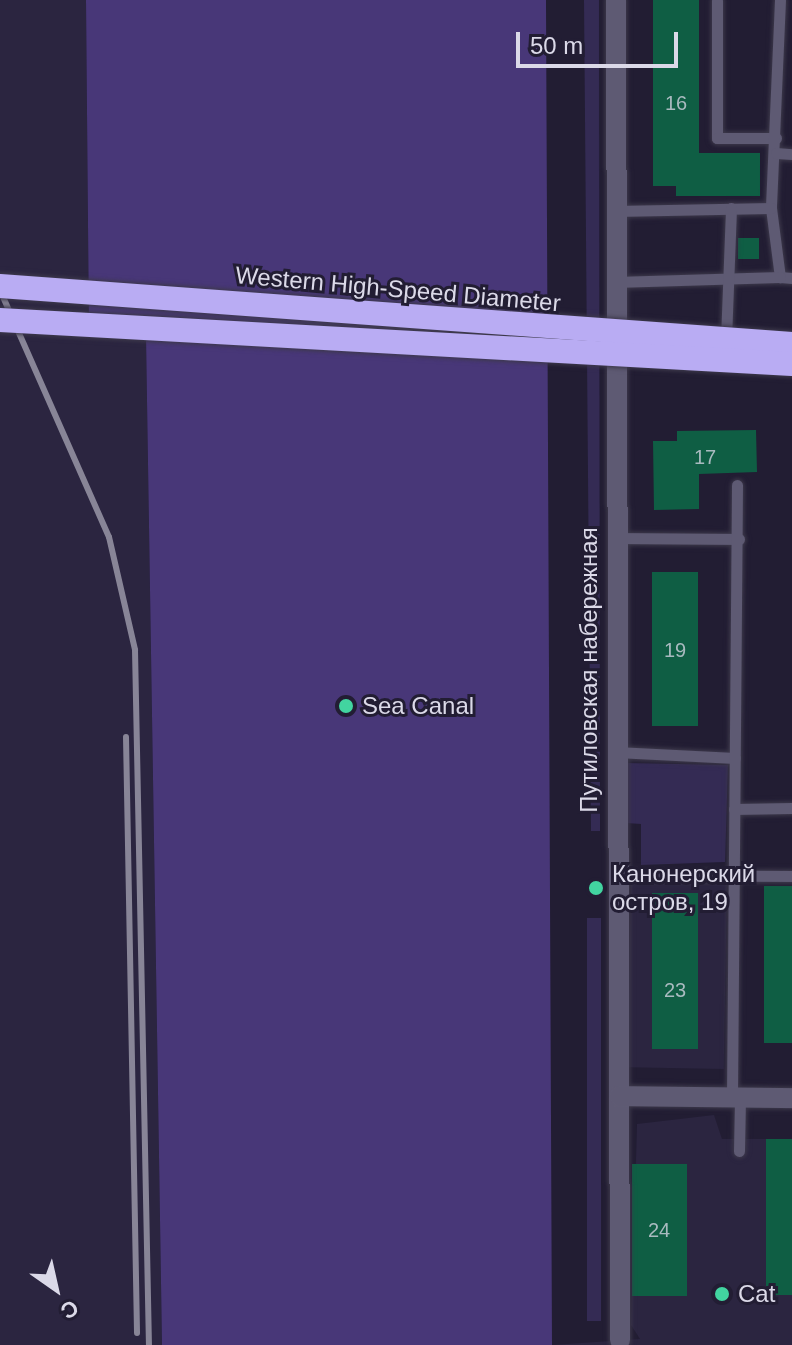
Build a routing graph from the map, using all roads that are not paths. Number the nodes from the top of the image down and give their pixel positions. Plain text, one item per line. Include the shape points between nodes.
1 (616, 0) edge
2 (717, 0) edge
3 (780, 0) edge
4 (776, 138) junction
5 (776, 153) junction
6 (792, 154) edge
7 (731, 208) junction
8 (771, 208) junction
9 (615, 211) junction
10 (786, 278) edge
11 (615, 282) junction
12 (727, 283) junction
13 (0, 286) edge
14 (0, 320) edge
15 (792, 344) edge
16 (792, 364) edge
17 (726, 370) dead end
18 (737, 485) dead end
19 (617, 538) junction
20 (739, 539) junction
21 (614, 752) junction
22 (735, 758) junction
23 (792, 808) edge
24 (734, 809) junction
25 (616, 875) junction
26 (734, 875) junction
27 (792, 876) edge
28 (619, 1096) junction
29 (736, 1096) junction
30 (792, 1098) edge
31 (739, 1151) dead end
32 (621, 1342) edge

1 - 9 street, Путиловская набережная
2 - 4 lane via 717,138
3 - 4 lane
4 - 5 lane
5 - 6 lane
5 - 8 lane
7 - 8 lane
7 - 9 lane
7 - 12 lane
8 - 10 lane
9 - 11 street, Путиловская набережная
10 - 12 lane
11 - 12 lane
11 - 19 street, Путиловская набережная
12 - 17 lane
13 - 15 highway, Western High-Speed Diameter, bridge
14 - 16 highway, Western High-Speed Diameter, bridge
18 - 20 lane
19 - 20 lane
19 - 21 street, Путиловская набережная
20 - 22 lane
21 - 22 lane
21 - 25 street, Путиловская набережная
22 - 24 lane
23 - 24 lane
24 - 26 lane
25 - 26 lane
25 - 28 street, Путиловская набережная
26 - 27 lane
26 - 29 lane
28 - 29 street
28 - 32 street, Путиловская набережная
29 - 30 street
29 - 31 lane

